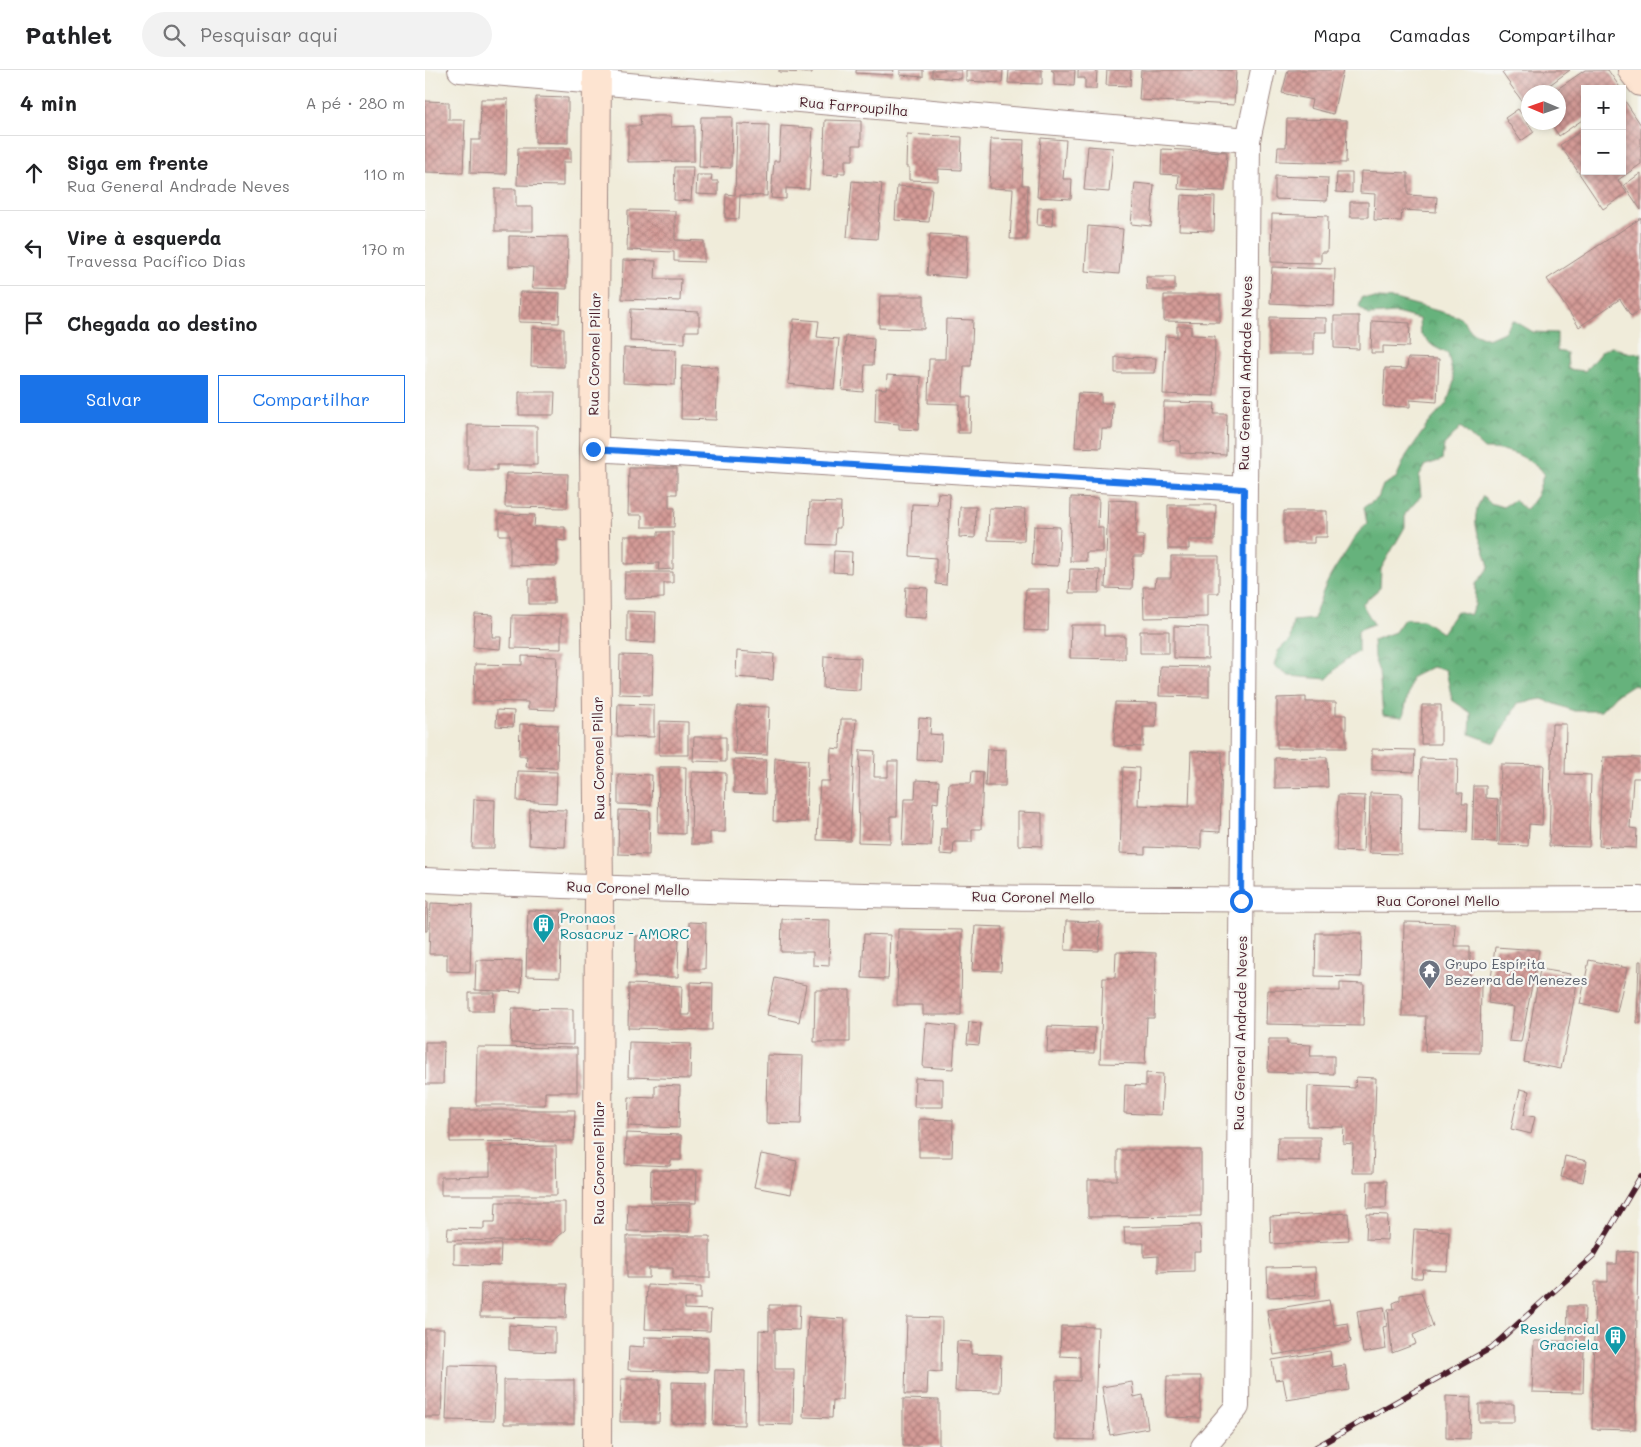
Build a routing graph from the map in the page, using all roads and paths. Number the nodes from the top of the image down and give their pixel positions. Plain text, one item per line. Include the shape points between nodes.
1 (460, 70) edge
2 (1263, 70) edge
3 (1632, 70) edge
4 (597, 77) edge
5 (1641, 82) edge
6 (1247, 140) junction
7 (593, 449) junction
8 (1244, 489) junction
9 (425, 880) edge
10 (599, 888) junction
11 (1641, 899) edge
12 (1241, 901) junction
13 (597, 1447) edge
14 (1204, 1447) edge

1 - 4 street, Rua Farroupilha
2 - 6 street, Rua General Andrade Neves
3 - 5 street
4 - 6 street, Rua Farroupilha
4 - 7 street, Rua Coronel Pillar
6 - 8 street, Rua General Andrade Neves
7 - 8 street
7 - 10 street, Rua Coronel Pillar
8 - 12 street, Rua General Andrade Neves
9 - 10 street, Rua Coronel Mello
10 - 12 street, Rua Coronel Mello
10 - 13 street, Rua Coronel Pillar
11 - 12 street, Rua Coronel Mello
12 - 14 street, Rua General Andrade Neves via 1237,1407

